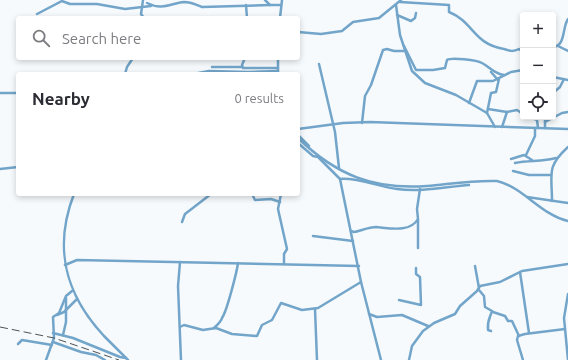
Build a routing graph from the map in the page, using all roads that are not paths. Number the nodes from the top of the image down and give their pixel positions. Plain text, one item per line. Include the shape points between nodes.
1 (143, 0) edge
2 (265, 0) edge
3 (282, 0) edge
4 (190, 1) edge
5 (400, 1) edge
6 (416, 1) edge
7 (147, 3) dead end
8 (246, 5) junction
9 (270, 5) junction
10 (281, 5) junction
11 (396, 5) junction
12 (153, 6) junction
13 (142, 7) junction
14 (416, 13) dead end
15 (37, 14) dead end
16 (397, 15) junction
17 (142, 16) edge
18 (247, 16) edge
19 (280, 16) edge
20 (568, 19) edge
21 (300, 32) edge
22 (403, 44) junction
23 (557, 46) joint
24 (520, 50) edge
25 (405, 51) junction
26 (568, 51) edge
27 (132, 60) edge
28 (244, 60) edge
29 (278, 60) edge
30 (319, 64) dead end
31 (232, 66) junction
32 (212, 67) dead end
33 (243, 68) junction
34 (417, 70) junction
35 (520, 70) edge
36 (278, 71) edge
37 (491, 71) junction
38 (126, 72) edge
39 (204, 72) edge
40 (221, 72) joint
41 (232, 72) junction
42 (504, 76) junction
43 (556, 78) edge
44 (564, 79) junction
45 (498, 80) junction
46 (568, 80) edge
47 (422, 81) junction
48 (556, 90) edge
49 (0, 93) edge
50 (16, 93) edge
51 (469, 103) junction
52 (488, 111) junction
53 (568, 111) edge
54 (507, 112) junction
55 (520, 112) edge
56 (537, 120) edge
57 (545, 122) joint
58 (362, 123) junction
59 (333, 124) junction
60 (495, 127) junction
61 (502, 127) junction
62 (537, 128) junction
63 (545, 128) junction
64 (300, 129) edge
65 (568, 129) edge
66 (300, 138) edge
67 (300, 145) edge
68 (568, 147) edge
69 (526, 155) junction
70 (319, 157) junction
71 (556, 158) junction
72 (511, 159) dead end
73 (550, 160) junction
74 (534, 161) junction
75 (515, 163) dead end
76 (553, 163) junction
77 (16, 167) edge
78 (0, 169) edge
79 (339, 169) junction
80 (513, 171) dead end
81 (348, 175) junction
82 (551, 175) junction
83 (345, 178) junction
84 (340, 179) junction
85 (468, 185) dead end
86 (420, 189) junction
87 (74, 196) edge
88 (208, 196) edge
89 (253, 196) edge
90 (281, 196) edge
91 (525, 196) junction
92 (552, 201) junction
93 (280, 202) junction
94 (568, 203) edge
95 (418, 219) junction
96 (568, 221) edge
97 (182, 222) dead end
98 (350, 231) junction
99 (313, 236) dead end
100 (353, 241) junction
101 (418, 248) dead end
102 (180, 262) junction
103 (238, 264) junction
104 (284, 264) junction
105 (568, 264) edge
106 (65, 265) junction
107 (359, 266) junction
108 (475, 266) dead end
109 (416, 268) dead end
110 (520, 272) junction
111 (361, 282) junction
112 (479, 289) junction
113 (72, 291) junction
114 (568, 294) edge
115 (66, 298) junction
116 (77, 299) junction
117 (399, 300) dead end
118 (315, 309) junction
119 (66, 310) junction
120 (493, 312) junction
121 (369, 314) junction
122 (56, 315) junction
123 (428, 326) junction
124 (180, 327) junction
125 (214, 328) junction
126 (565, 329) junction
127 (491, 331) dead end
128 (53, 333) junction
129 (530, 334) junction
130 (63, 335) junction
131 (519, 336) junction
132 (52, 343) junction
133 (18, 344) dead end
134 (127, 359) edge
135 (46, 360) edge
136 (105, 360) edge
137 (181, 360) edge
138 (317, 360) edge
139 (381, 360) edge
140 (408, 360) edge
141 (523, 360) edge
142 (568, 360) edge

1 - 13 street
2 - 9 street
3 - 10 street
4 - 8 street via 202,7
4 - 12 street via 172,6
5 - 6 street
5 - 11 street
6 - 24 street via 449,5 449,12 472,28 478,38 486,44 510,51
7 - 12 street
8 - 9 street
8 - 18 street
9 - 10 street
10 - 19 street
11 - 16 street
11 - 21 street via 379,18 353,22 342,31 321,34
12 - 13 street
13 - 15 street via 70,4 61,1
13 - 17 street
14 - 16 street via 411,21
16 - 22 street
20 - 23 street via 561,43
22 - 25 street
22 - 34 street
23 - 26 street
25 - 47 street via 412,71
25 - 58 street via 383,50 365,96
27 - 38 street
28 - 33 street
29 - 36 street
30 - 59 street
31 - 32 street
31 - 33 street
31 - 41 street
33 - 36 street
34 - 37 street via 445,68 446,61 450,58 478,61 488,66
34 - 47 street
35 - 42 street
36 - 41 street
37 - 42 street
37 - 45 street
39 - 40 street
40 - 41 street
42 - 45 street
43 - 44 street
44 - 46 street
44 - 48 street
45 - 51 street via 477,81
45 - 52 street via 497,92 491,93
47 - 51 street
49 - 50 street
51 - 52 street
52 - 54 street
52 - 60 street
53 - 57 street
54 - 55 street
54 - 61 street
56 - 62 street
57 - 63 street
58 - 59 street
58 - 60 street
59 - 64 street
59 - 79 street
60 - 61 street
61 - 62 street
62 - 63 street
62 - 69 street
63 - 65 street
66 - 70 street
67 - 70 street via 313,156
68 - 71 street
69 - 72 street
69 - 74 street
70 - 79 street
70 - 84 street via 321,162
71 - 73 street
71 - 76 street
73 - 74 street
73 - 76 street
74 - 75 street
76 - 82 street
77 - 78 street
79 - 81 street
80 - 82 street via 529,175
81 - 83 street
81 - 91 street via 373,183 406,187 497,181
82 - 92 street
83 - 84 street
83 - 86 street via 380,187
84 - 98 street
85 - 86 street
86 - 95 street
87 - 106 street via 64,235
88 - 97 street via 185,214
89 - 93 street via 255,200 271,199
90 - 93 street
91 - 92 street
91 - 96 street via 558,218
92 - 94 street
93 - 104 street via 279,213 287,249
95 - 98 street via 402,229 375,227
95 - 101 street
98 - 100 street
99 - 100 street
100 - 107 street
102 - 103 street
102 - 106 street via 75,260
102 - 124 street
103 - 104 street
103 - 125 street via 222,318
104 - 107 street
105 - 110 street
106 - 113 street
107 - 111 street
108 - 112 street
109 - 117 street via 416,274 420,277 420,305
110 - 112 street via 500,282 480,286
110 - 129 street
111 - 118 street
111 - 121 street
112 - 120 street via 484,296 485,307
112 - 123 street via 455,314
113 - 115 street
113 - 116 street
114 - 126 street via 564,314
115 - 119 street
115 - 122 street
116 - 119 street
116 - 134 street via 95,326
118 - 125 street via 302,310 281,303 272,320 263,324 257,336 232,334
118 - 138 street
119 - 122 street
119 - 130 street
120 - 127 street via 488,317 487,324 488,330
120 - 131 street via 512,321
121 - 123 street via 377,317 402,315
121 - 139 street
122 - 128 street via 53,317
123 - 140 street via 412,346
124 - 125 street via 202,330
124 - 137 street
126 - 129 street
126 - 142 street
128 - 130 street
128 - 132 street
129 - 131 street
130 - 134 street
131 - 141 street via 517,340
132 - 133 street via 22,340
132 - 135 street
132 - 136 street via 96,355

